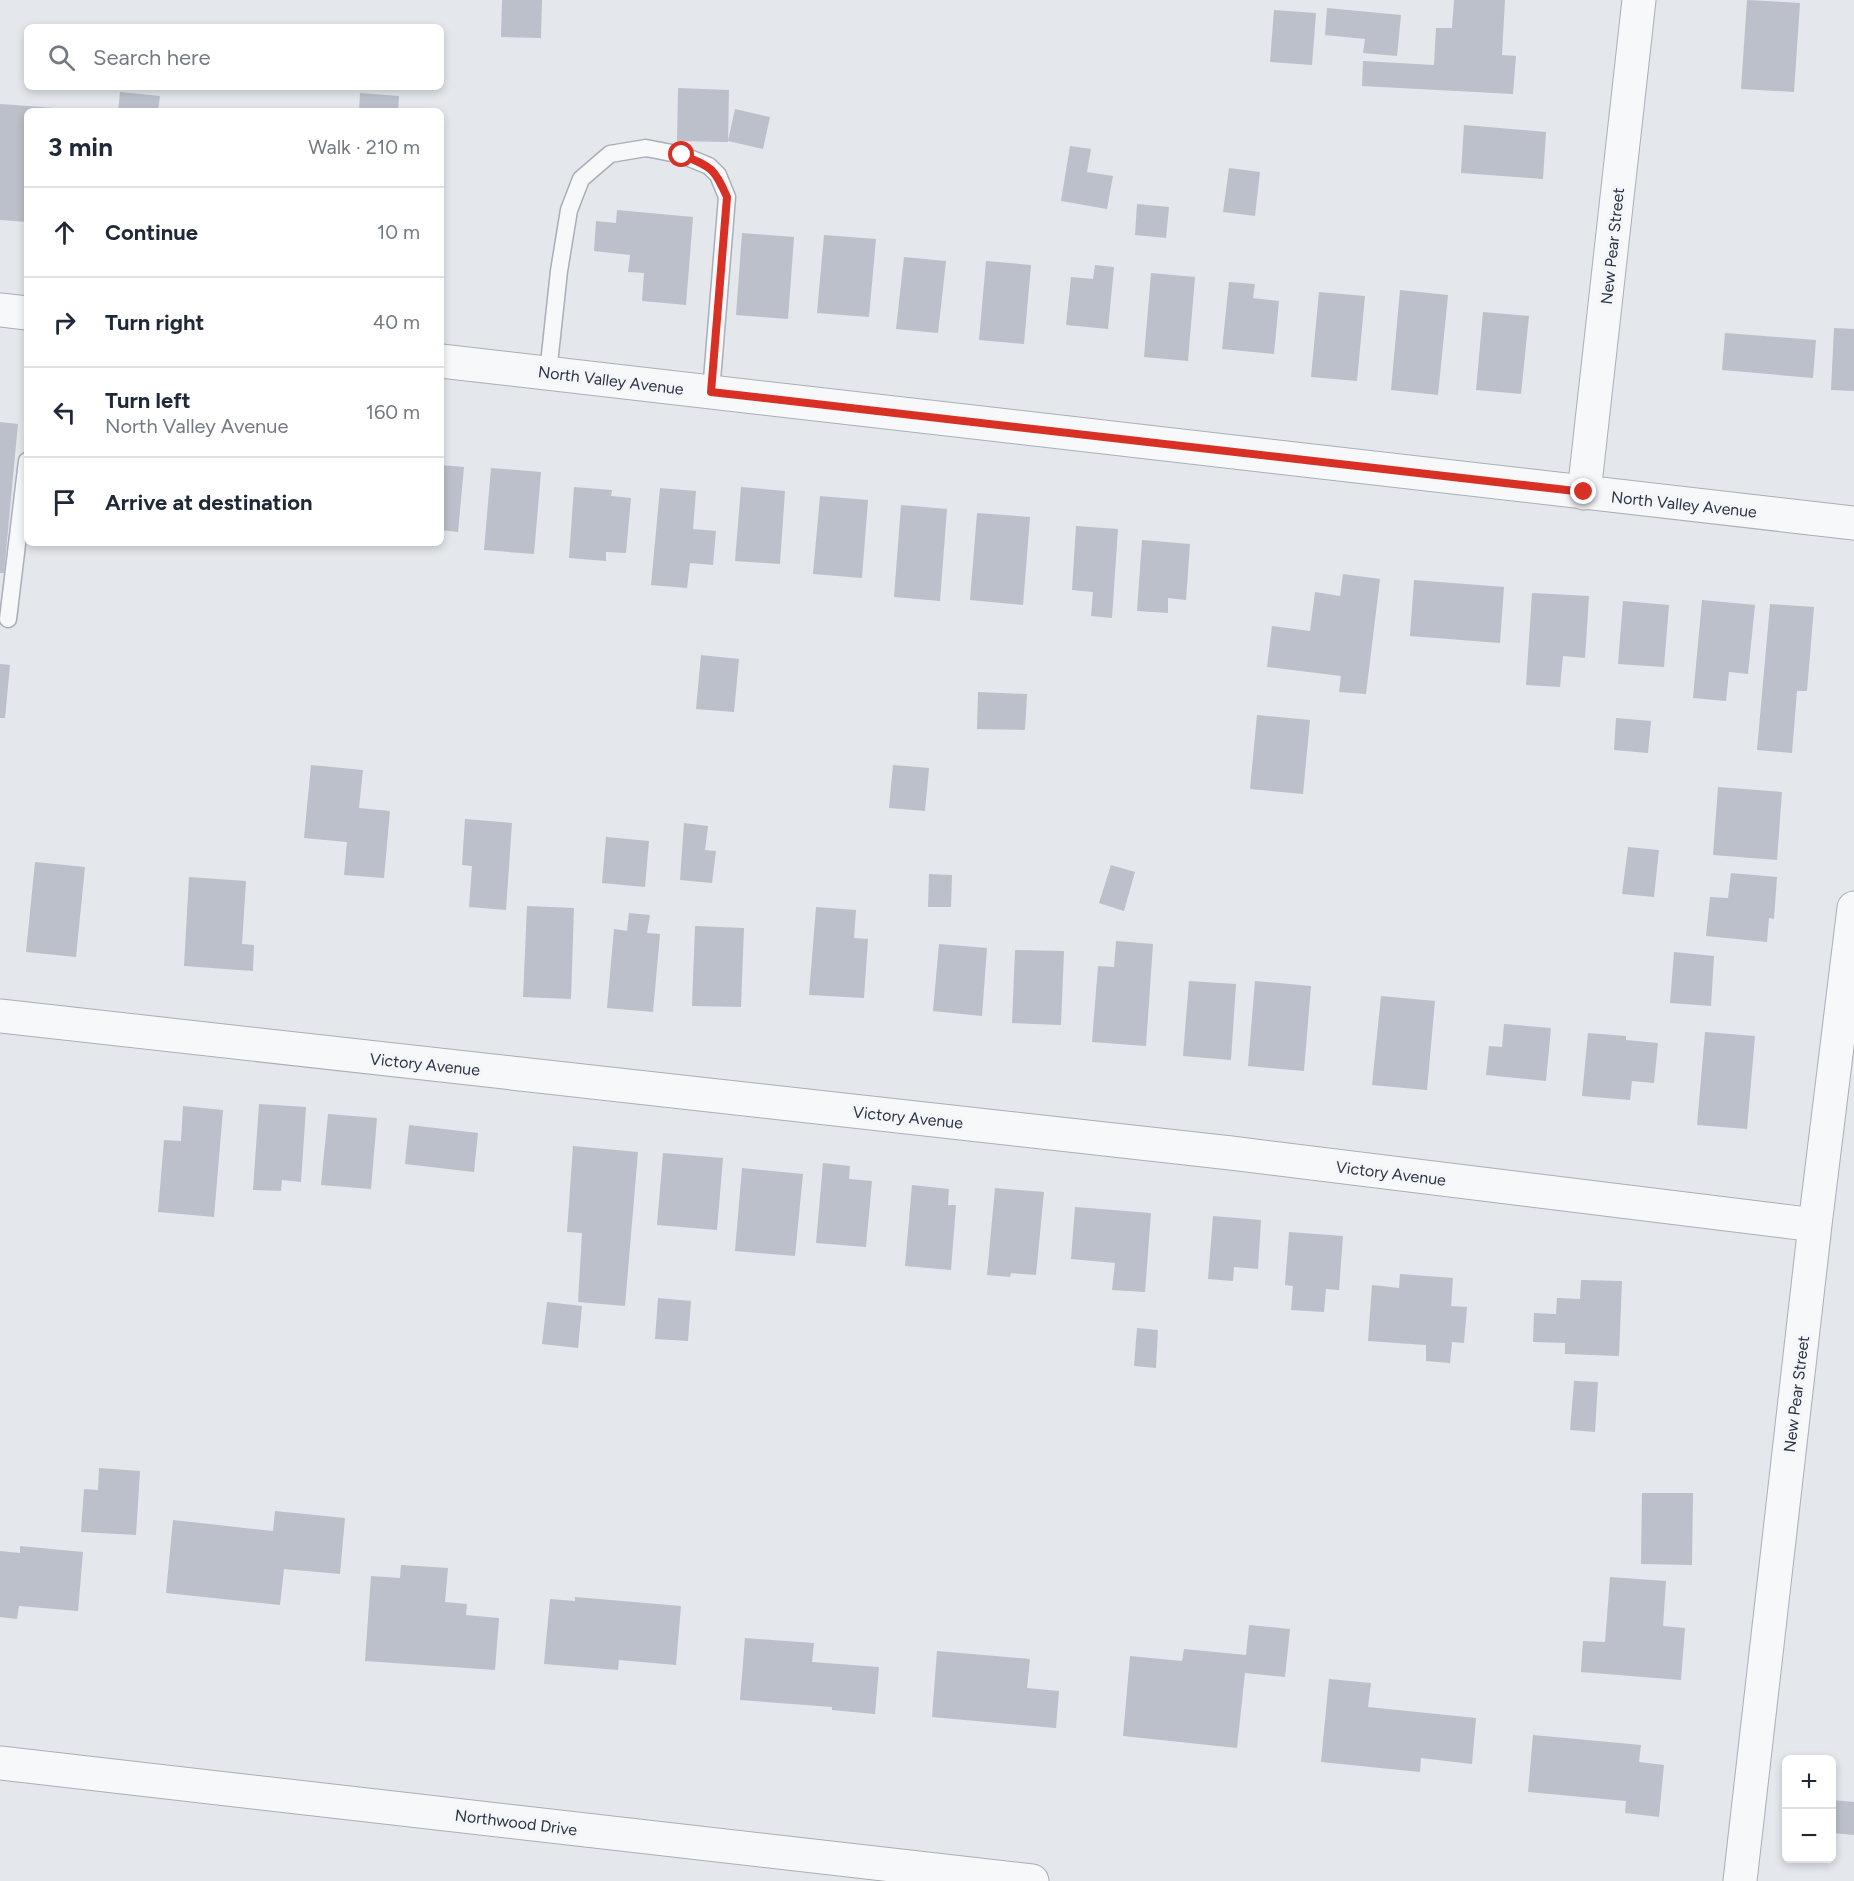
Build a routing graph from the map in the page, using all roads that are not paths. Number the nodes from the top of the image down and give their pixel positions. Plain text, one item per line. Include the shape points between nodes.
1 (1639, 0) edge
2 (0, 309) edge
3 (24, 313) edge
4 (444, 361) edge
5 (548, 373) junction
6 (711, 392) junction
7 (24, 488) edge
8 (1584, 492) junction
9 (1854, 523) edge
10 (9, 619) dead end
11 (1854, 908) edge
12 (0, 1016) edge
13 (1815, 1225) junction
14 (0, 1763) edge
15 (1032, 1881) edge
16 (1740, 1881) edge

1 - 8 street, New Pear Street
2 - 3 street
4 - 5 street, North Valley Avenue
5 - 6 street, North Valley Avenue
5 - 6 lane via 569,210 581,180 610,154 646,148 682,155 709,166 718,175 727,197
6 - 8 street, North Valley Avenue
7 - 10 lane
8 - 9 street, North Valley Avenue
11 - 13 street, New Pear Street
12 - 13 street, Victory Avenue via 1231,1153
13 - 16 street, New Pear Street
14 - 15 street, Northwood Drive

